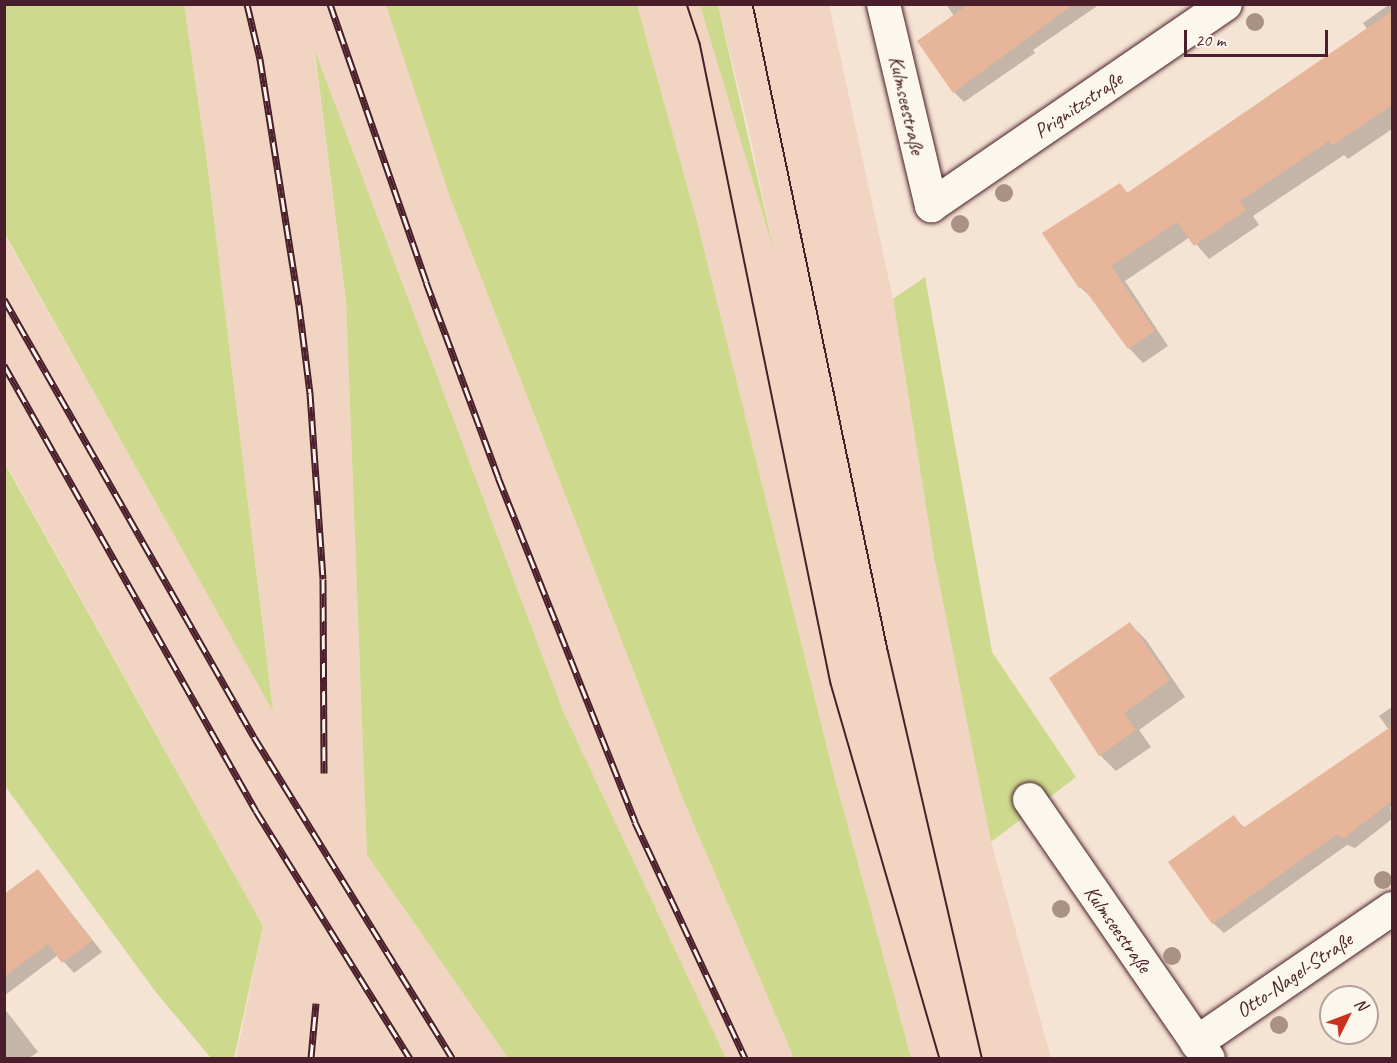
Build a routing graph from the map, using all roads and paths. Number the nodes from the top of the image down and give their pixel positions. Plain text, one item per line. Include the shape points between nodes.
1 (883, 4) edge
2 (1225, 4) edge
3 (931, 205) joint
4 (1029, 799) dead end
5 (1392, 908) edge
6 (1202, 1050) edge

1 - 3 street, Kulmseestraße
2 - 3 street, Prignitzstraße
4 - 6 street, Kulmseestraße
5 - 6 street, Otto-Nagel-Straße

